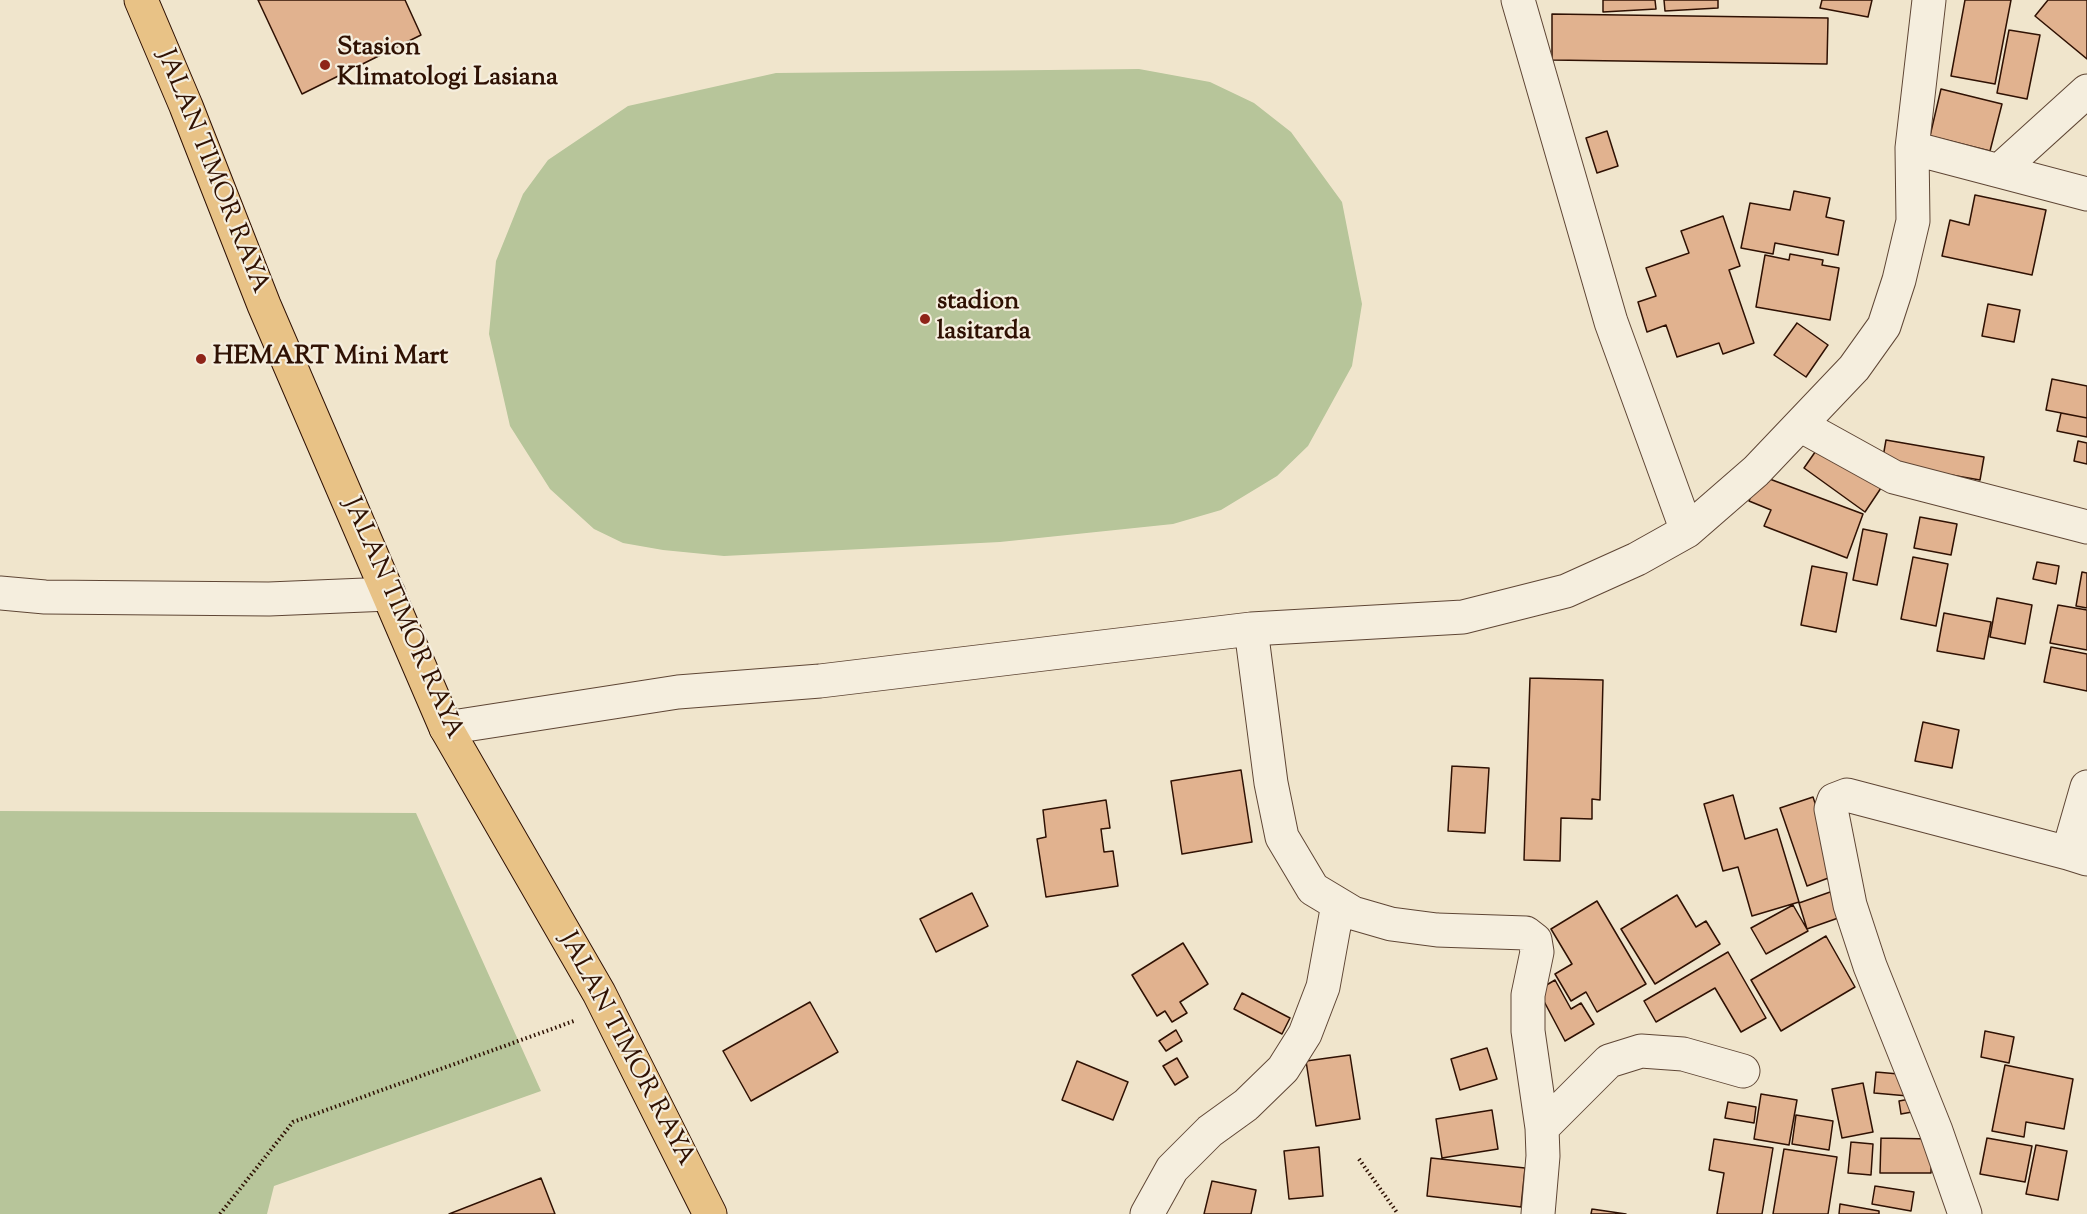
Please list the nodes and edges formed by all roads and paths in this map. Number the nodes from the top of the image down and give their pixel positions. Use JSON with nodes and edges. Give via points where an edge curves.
{"nodes":[{"id":1,"x":141,"y":0,"type":"edge"},
{"id":2,"x":1518,"y":0,"type":"edge"},
{"id":3,"x":1929,"y":0,"type":"edge"},
{"id":4,"x":2087,"y":91,"type":"edge"},
{"id":5,"x":1912,"y":148,"type":"junction"},
{"id":6,"x":2001,"y":169,"type":"junction"},
{"id":7,"x":2087,"y":194,"type":"edge"},
{"id":8,"x":1800,"y":425,"type":"junction"},
{"id":9,"x":2087,"y":527,"type":"edge"},
{"id":10,"x":1687,"y":531,"type":"junction"},
{"id":11,"x":0,"y":593,"type":"edge"},
{"id":12,"x":389,"y":594,"type":"junction"},
{"id":13,"x":1251,"y":629,"type":"junction"},
{"id":14,"x":447,"y":728,"type":"junction"},
{"id":15,"x":2087,"y":787,"type":"edge"},
{"id":16,"x":2078,"y":856,"type":"edge"},
{"id":17,"x":1338,"y":904,"type":"junction"},
{"id":18,"x":606,"y":1009,"type":"junction"},
{"id":19,"x":1743,"y":1071,"type":"dead end"},
{"id":20,"x":1542,"y":1128,"type":"junction"},
{"id":21,"x":1359,"y":1159,"type":"dead end"},
{"id":22,"x":220,"y":1214,"type":"edge"},
{"id":23,"x":710,"y":1214,"type":"edge"},
{"id":24,"x":1147,"y":1214,"type":"edge"},
{"id":25,"x":1398,"y":1214,"type":"edge"},
{"id":26,"x":1538,"y":1214,"type":"edge"},
{"id":27,"x":1965,"y":1214,"type":"edge"}],
"edges":[{"from":1,"to":12,"type":"highway","name":"JALAN TIMOR RAYA","via":[[264,305]]},
{"from":2,"to":10,"type":"street","via":[[1611,322]]},
{"from":3,"to":5,"type":"street"},
{"from":4,"to":6,"type":"street"},
{"from":5,"to":6,"type":"street"},
{"from":5,"to":8,"type":"street","via":[[1913,221],[1884,326],[1854,368]]},
{"from":6,"to":7,"type":"street"},
{"from":8,"to":9,"type":"street","via":[[1894,477]]},
{"from":8,"to":10,"type":"street","via":[[1756,471]]},
{"from":10,"to":13,"type":"street","via":[[1566,591],[1463,617]]},
{"from":11,"to":12,"type":"street","via":[[235,599]]},
{"from":12,"to":14,"type":"highway","name":"JALAN TIMOR RAYA"},
{"from":13,"to":14,"type":"street","via":[[820,681],[678,692]]},
{"from":13,"to":17,"type":"street","via":[[1282,837],[1313,889]]},
{"from":14,"to":18,"type":"highway","name":"JALAN TIMOR RAYA"},
{"from":15,"to":16,"type":"street"},
{"from":16,"to":27,"type":"street","via":[[1856,797],[1839,797],[1831,809],[1850,905],[1870,966]]},
{"from":17,"to":20,"type":"street","via":[[1353,913],[1391,924],[1526,933],[1535,940],[1528,1031]]},
{"from":17,"to":24,"type":"street","via":[[1323,987],[1283,1069],[1172,1169]]},
{"from":18,"to":22,"type":"path","via":[[293,1122]]},
{"from":18,"to":23,"type":"highway","name":"JALAN TIMOR RAYA"},
{"from":19,"to":20,"type":"street","via":[[1683,1054],[1641,1051],[1609,1061]]},
{"from":20,"to":26,"type":"street"},
{"from":21,"to":25,"type":"path"}]}
